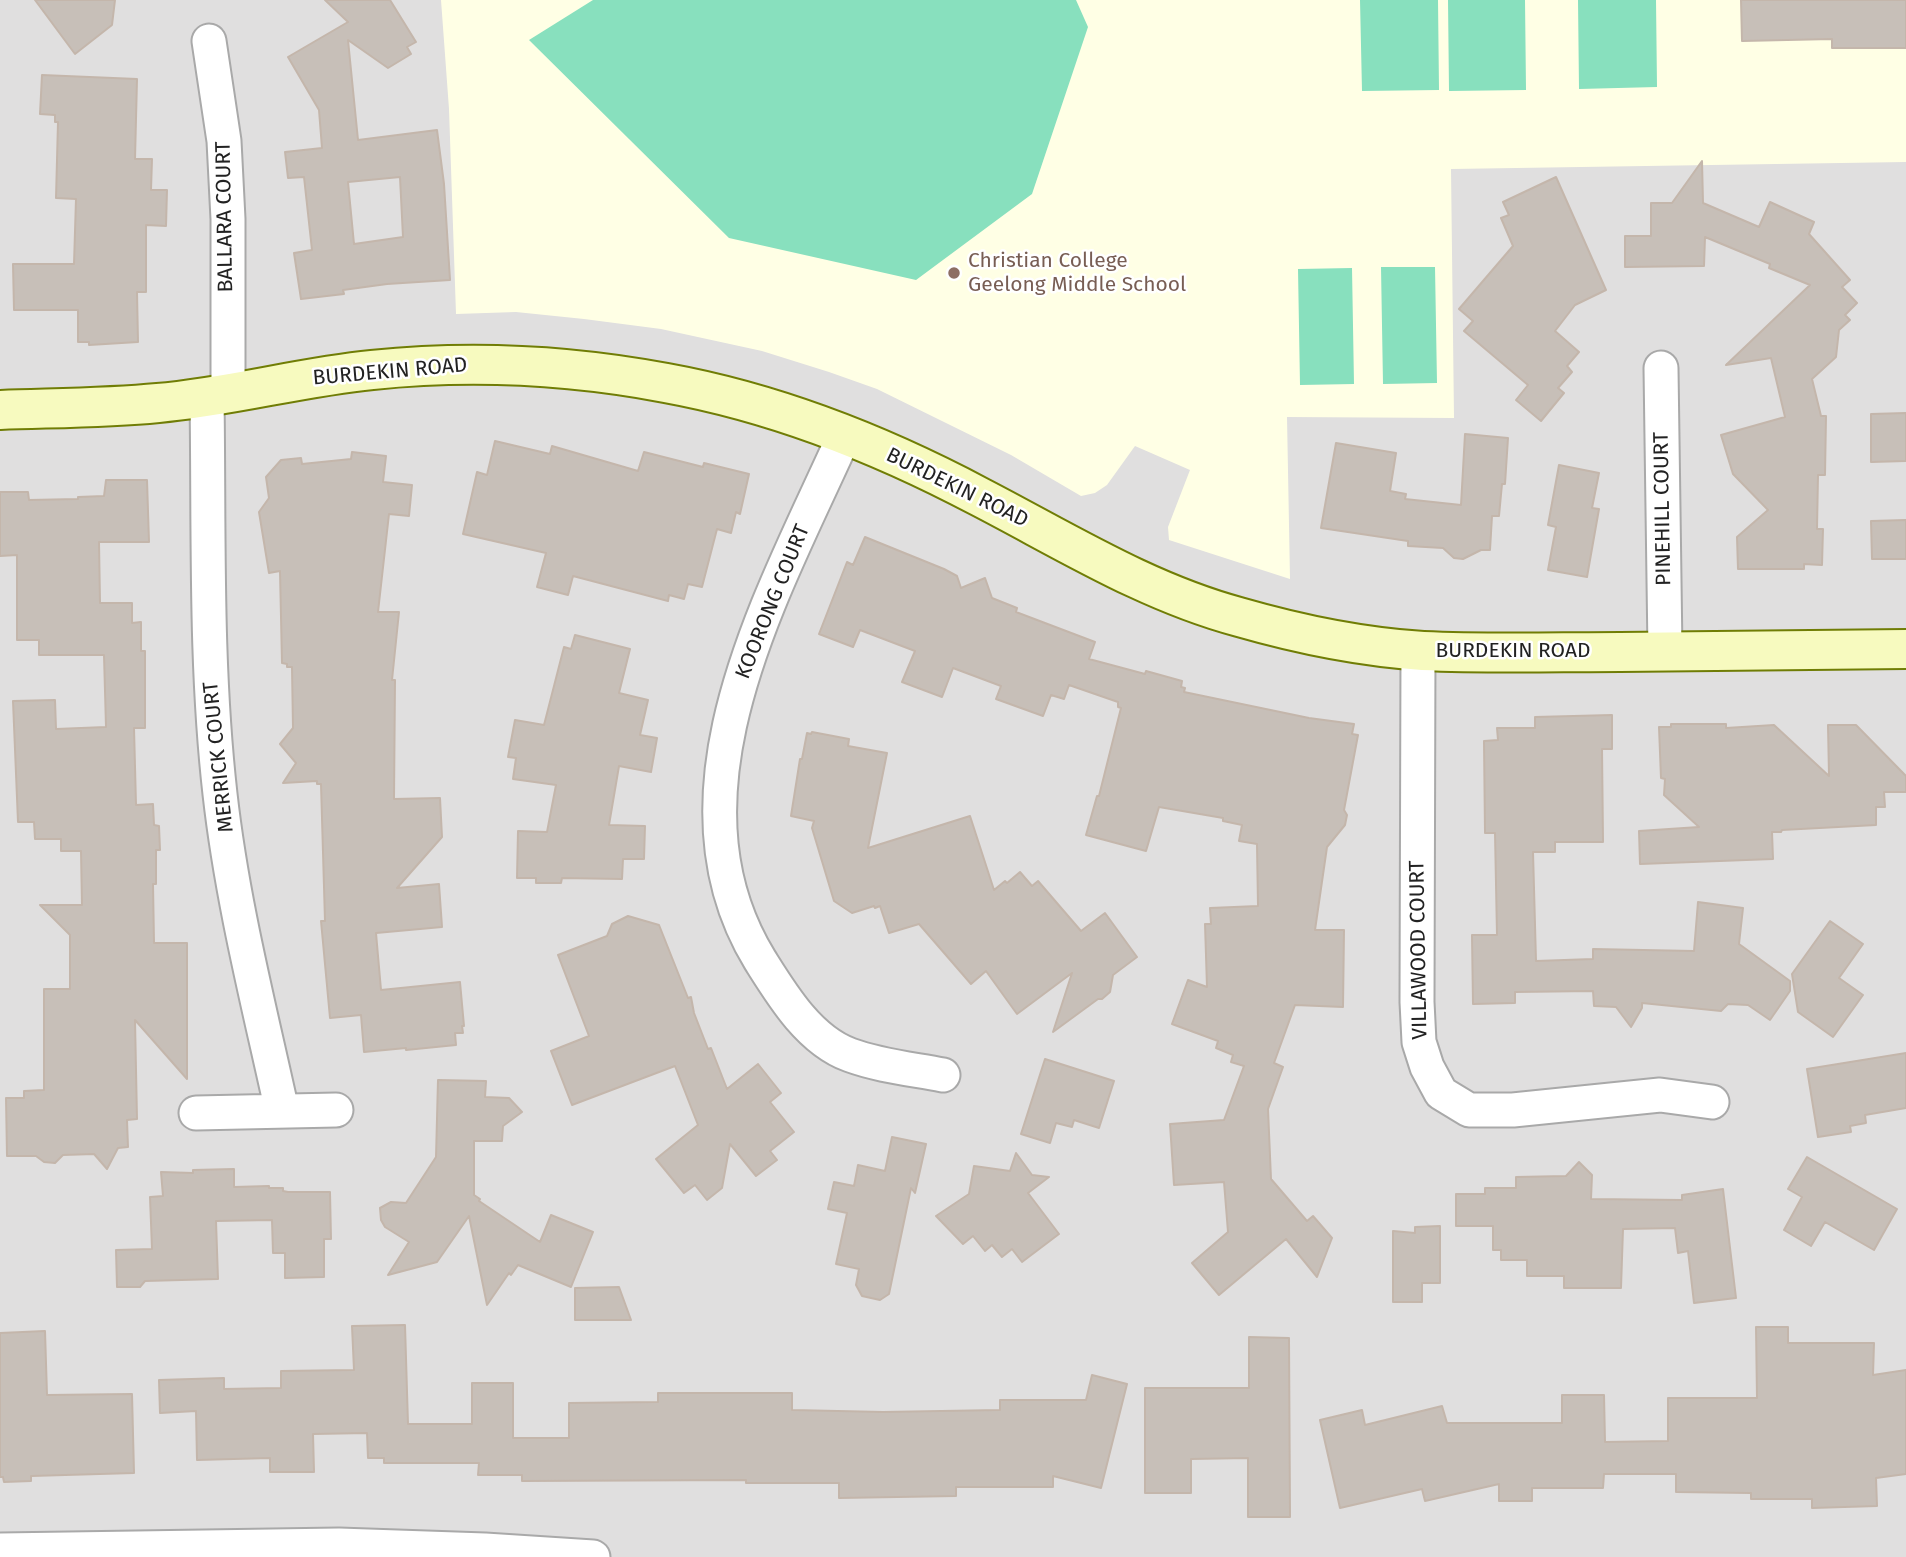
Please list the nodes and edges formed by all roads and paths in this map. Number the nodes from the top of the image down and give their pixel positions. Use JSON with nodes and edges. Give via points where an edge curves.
{"nodes":[{"id":1,"x":209,"y":41,"type":"dead end"},
{"id":2,"x":1661,"y":368,"type":"dead end"},
{"id":3,"x":217,"y":396,"type":"junction"},
{"id":4,"x":0,"y":410,"type":"edge"},
{"id":5,"x":845,"y":433,"type":"junction"},
{"id":6,"x":1906,"y":649,"type":"edge"},
{"id":7,"x":1418,"y":650,"type":"junction"},
{"id":8,"x":1665,"y":651,"type":"junction"},
{"id":9,"x":943,"y":1075,"type":"dead end"},
{"id":10,"x":1712,"y":1102,"type":"dead end"},
{"id":11,"x":336,"y":1110,"type":"dead end"},
{"id":12,"x":282,"y":1111,"type":"junction"},
{"id":13,"x":196,"y":1113,"type":"dead end"},
{"id":14,"x":0,"y":1550,"type":"edge"},
{"id":15,"x":196,"y":1552,"type":"edge"},
{"id":16,"x":593,"y":1557,"type":"edge"}],
"edges":[{"from":1,"to":3,"type":"street","name":"BALLARA COURT","via":[[227,193]]},
{"from":2,"to":8,"type":"street","name":"PINEHILL COURT"},
{"from":3,"to":4,"type":"street","name":"BURDEKIN ROAD","via":[[153,404]]},
{"from":3,"to":5,"type":"street","name":"BURDEKIN ROAD","via":[[374,370],[486,364],[668,383],[738,399]]},
{"from":3,"to":12,"type":"street","name":"MERRICK COURT","via":[[208,610],[211,701],[231,871]]},
{"from":5,"to":7,"type":"street","name":"BURDEKIN ROAD","via":[[975,494],[1153,587],[1236,617],[1328,638]]},
{"from":5,"to":9,"type":"street","name":"KOORONG COURT","via":[[762,617],[743,672],[726,738],[720,788],[725,871],[755,952],[791,1006],[819,1036],[847,1054]]},
{"from":6,"to":8,"type":"street","name":"BURDEKIN ROAD"},
{"from":7,"to":8,"type":"street","name":"BURDEKIN ROAD"},
{"from":7,"to":10,"type":"street","name":"VILLAWOOD COURT","via":[[1419,1042],[1441,1093],[1469,1110],[1660,1095]]},
{"from":11,"to":12,"type":"street"},
{"from":12,"to":13,"type":"street"},
{"from":14,"to":15,"type":"street"},
{"from":15,"to":16,"type":"street","via":[[339,1545]]}]}
